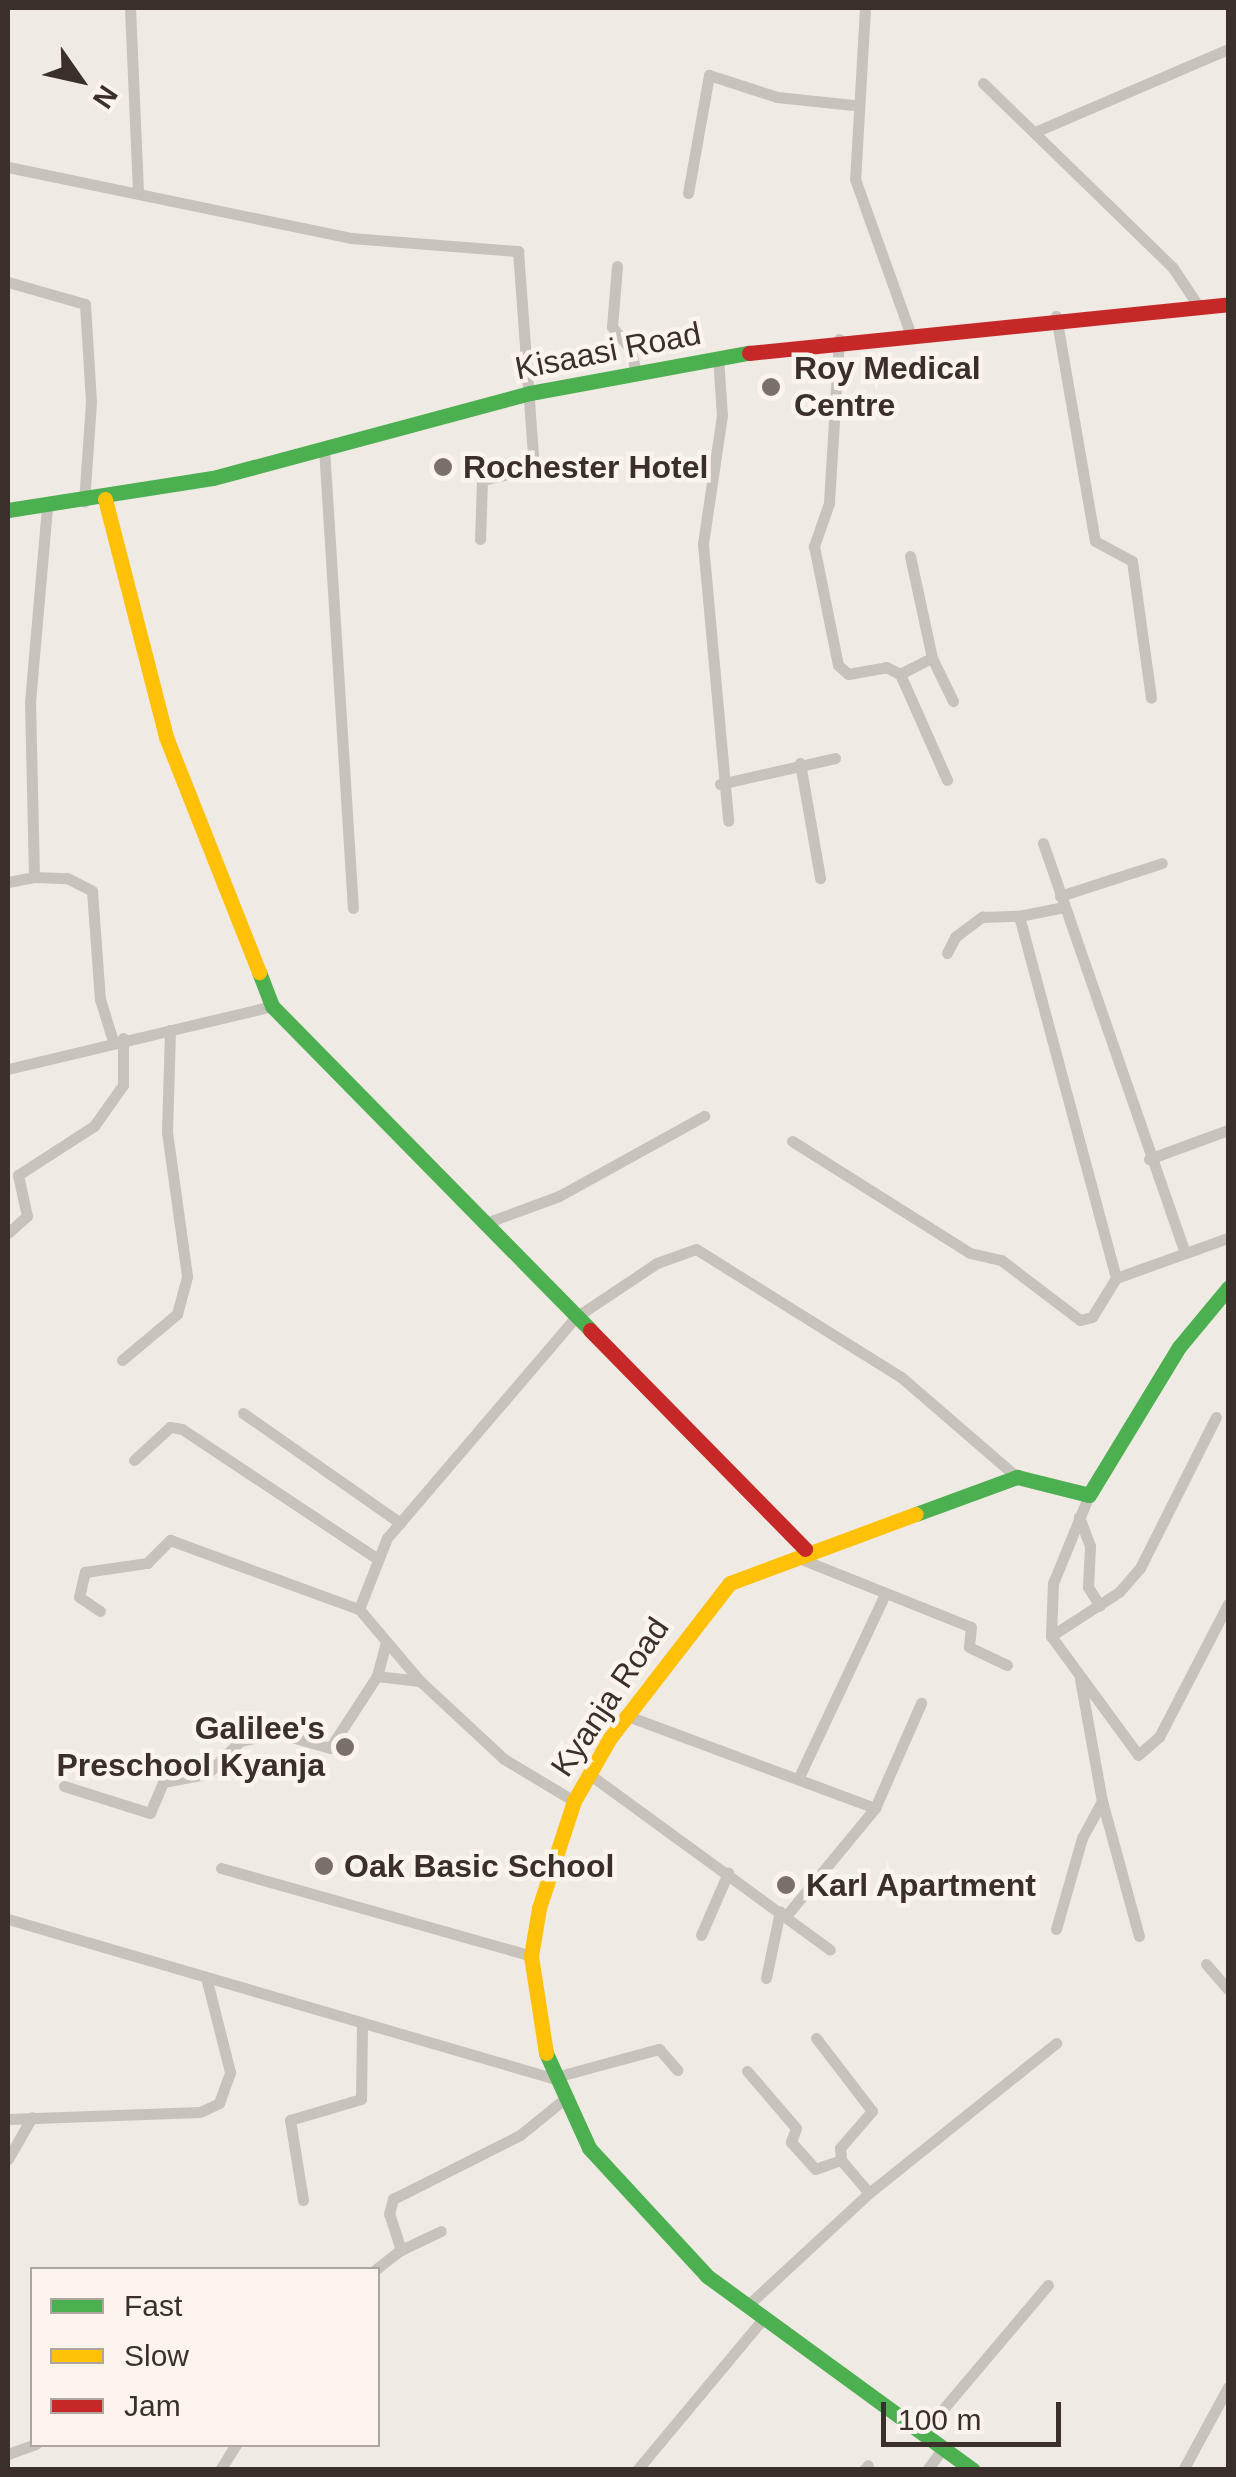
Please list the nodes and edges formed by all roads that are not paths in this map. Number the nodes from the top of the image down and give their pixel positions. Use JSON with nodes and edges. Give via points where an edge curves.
{"nodes":[{"id":1,"x":130,"y":8,"type":"edge"},
{"id":2,"x":865,"y":8,"type":"edge"},
{"id":3,"x":1228,"y":49,"type":"edge"},
{"id":4,"x":983,"y":83,"type":"dead end"},
{"id":5,"x":854,"y":105,"type":"junction"},
{"id":6,"x":1037,"y":131,"type":"junction"},
{"id":7,"x":8,"y":167,"type":"edge"},
{"id":8,"x":138,"y":193,"type":"junction"},
{"id":9,"x":688,"y":193,"type":"dead end"},
{"id":10,"x":617,"y":266,"type":"dead end"},
{"id":11,"x":8,"y":282,"type":"edge"},
{"id":12,"x":1197,"y":304,"type":"junction"},
{"id":13,"x":1228,"y":304,"type":"edge"},
{"id":14,"x":1056,"y":316,"type":"junction"},
{"id":15,"x":910,"y":330,"type":"junction"},
{"id":16,"x":839,"y":338,"type":"junction"},
{"id":17,"x":718,"y":358,"type":"junction"},
{"id":18,"x":636,"y":374,"type":"junction"},
{"id":19,"x":530,"y":393,"type":"junction"},
{"id":20,"x":324,"y":448,"type":"junction"},
{"id":21,"x":105,"y":499,"type":"junction"},
{"id":22,"x":84,"y":502,"type":"junction"},
{"id":23,"x":47,"y":506,"type":"junction"},
{"id":24,"x":8,"y":510,"type":"edge"},
{"id":25,"x":480,"y":539,"type":"dead end"},
{"id":26,"x":910,"y":556,"type":"dead end"},
{"id":27,"x":932,"y":658,"type":"junction"},
{"id":28,"x":900,"y":674,"type":"junction"},
{"id":29,"x":1151,"y":698,"type":"dead end"},
{"id":30,"x":953,"y":701,"type":"dead end"},
{"id":31,"x":835,"y":758,"type":"dead end"},
{"id":32,"x":800,"y":763,"type":"junction"},
{"id":33,"x":947,"y":780,"type":"dead end"},
{"id":34,"x":720,"y":784,"type":"junction"},
{"id":35,"x":728,"y":821,"type":"dead end"},
{"id":36,"x":1043,"y":843,"type":"dead end"},
{"id":37,"x":1162,"y":863,"type":"dead end"},
{"id":38,"x":34,"y":877,"type":"junction"},
{"id":39,"x":820,"y":878,"type":"dead end"},
{"id":40,"x":8,"y":882,"type":"edge"},
{"id":41,"x":1062,"y":902,"type":"junction"},
{"id":42,"x":353,"y":908,"type":"dead end"},
{"id":43,"x":1020,"y":916,"type":"junction"},
{"id":44,"x":947,"y":953,"type":"dead end"},
{"id":45,"x":272,"y":1006,"type":"junction"},
{"id":46,"x":170,"y":1030,"type":"junction"},
{"id":47,"x":118,"y":1040,"type":"junction"},
{"id":48,"x":8,"y":1069,"type":"edge"},
{"id":49,"x":704,"y":1116,"type":"dead end"},
{"id":50,"x":1228,"y":1130,"type":"edge"},
{"id":51,"x":792,"y":1142,"type":"dead end"},
{"id":52,"x":1149,"y":1160,"type":"junction"},
{"id":53,"x":483,"y":1224,"type":"junction"},
{"id":54,"x":8,"y":1232,"type":"edge"},
{"id":55,"x":1228,"y":1238,"type":"edge"},
{"id":56,"x":1184,"y":1250,"type":"junction"},
{"id":57,"x":1116,"y":1278,"type":"junction"},
{"id":58,"x":1228,"y":1288,"type":"edge"},
{"id":59,"x":576,"y":1318,"type":"junction"},
{"id":60,"x":122,"y":1360,"type":"dead end"},
{"id":61,"x":242,"y":1412,"type":"dead end"},
{"id":62,"x":1216,"y":1417,"type":"dead end"},
{"id":63,"x":134,"y":1460,"type":"dead end"},
{"id":64,"x":1017,"y":1477,"type":"junction"},
{"id":65,"x":1089,"y":1495,"type":"junction"},
{"id":66,"x":1078,"y":1516,"type":"junction"},
{"id":67,"x":400,"y":1523,"type":"junction"},
{"id":68,"x":799,"y":1552,"type":"junction"},
{"id":69,"x":376,"y":1558,"type":"junction"},
{"id":70,"x":885,"y":1594,"type":"junction"},
{"id":71,"x":1228,"y":1604,"type":"edge"},
{"id":72,"x":1100,"y":1606,"type":"junction"},
{"id":73,"x":359,"y":1609,"type":"junction"},
{"id":74,"x":100,"y":1611,"type":"dead end"},
{"id":75,"x":1051,"y":1636,"type":"junction"},
{"id":76,"x":386,"y":1642,"type":"junction"},
{"id":77,"x":1007,"y":1665,"type":"dead end"},
{"id":78,"x":377,"y":1676,"type":"junction"},
{"id":79,"x":1080,"y":1679,"type":"junction"},
{"id":80,"x":420,"y":1682,"type":"junction"},
{"id":81,"x":921,"y":1704,"type":"dead end"},
{"id":82,"x":626,"y":1715,"type":"junction"},
{"id":83,"x":589,"y":1774,"type":"junction"},
{"id":84,"x":798,"y":1779,"type":"junction"},
{"id":85,"x":64,"y":1786,"type":"dead end"},
{"id":86,"x":574,"y":1801,"type":"junction"},
{"id":87,"x":1102,"y":1801,"type":"junction"},
{"id":88,"x":875,"y":1808,"type":"junction"},
{"id":89,"x":220,"y":1868,"type":"dead end"},
{"id":90,"x":728,"y":1874,"type":"junction"},
{"id":91,"x":783,"y":1914,"type":"junction"},
{"id":92,"x":8,"y":1919,"type":"edge"},
{"id":93,"x":1056,"y":1929,"type":"dead end"},
{"id":94,"x":701,"y":1935,"type":"dead end"},
{"id":95,"x":1139,"y":1936,"type":"dead end"},
{"id":96,"x":830,"y":1950,"type":"dead end"},
{"id":97,"x":532,"y":1956,"type":"junction"},
{"id":98,"x":1206,"y":1964,"type":"dead end"},
{"id":99,"x":766,"y":1978,"type":"dead end"},
{"id":100,"x":207,"y":1981,"type":"junction"},
{"id":101,"x":1228,"y":1990,"type":"edge"},
{"id":102,"x":362,"y":2023,"type":"junction"},
{"id":103,"x":816,"y":2038,"type":"dead end"},
{"id":104,"x":1056,"y":2043,"type":"dead end"},
{"id":105,"x":678,"y":2070,"type":"dead end"},
{"id":106,"x":747,"y":2071,"type":"dead end"},
{"id":107,"x":552,"y":2078,"type":"junction"},
{"id":108,"x":562,"y":2101,"type":"junction"},
{"id":109,"x":32,"y":2117,"type":"junction"},
{"id":110,"x":8,"y":2118,"type":"edge"},
{"id":111,"x":8,"y":2159,"type":"edge"},
{"id":112,"x":842,"y":2160,"type":"junction"},
{"id":113,"x":870,"y":2194,"type":"junction"},
{"id":114,"x":303,"y":2200,"type":"dead end"},
{"id":115,"x":441,"y":2231,"type":"dead end"},
{"id":116,"x":401,"y":2250,"type":"junction"},
{"id":117,"x":379,"y":2267,"type":"edge"},
{"id":118,"x":1048,"y":2285,"type":"dead end"},
{"id":119,"x":747,"y":2306,"type":"junction"},
{"id":120,"x":763,"y":2319,"type":"junction"},
{"id":121,"x":1228,"y":2386,"type":"edge"},
{"id":122,"x":922,"y":2434,"type":"junction"},
{"id":123,"x":234,"y":2447,"type":"edge"},
{"id":124,"x":943,"y":2448,"type":"junction"},
{"id":125,"x":220,"y":2470,"type":"edge"},
{"id":126,"x":637,"y":2470,"type":"edge"},
{"id":127,"x":928,"y":2470,"type":"edge"},
{"id":128,"x":974,"y":2470,"type":"edge"},
{"id":129,"x":1183,"y":2470,"type":"edge"}],
"edges":[{"from":1,"to":8,"type":"street"},
{"from":2,"to":5,"type":"street"},
{"from":3,"to":6,"type":"street"},
{"from":4,"to":6,"type":"street"},
{"from":5,"to":9,"type":"street","via":[[777,97],[709,75]]},
{"from":5,"to":15,"type":"street","via":[[854,180]]},
{"from":6,"to":12,"type":"street","via":[[1172,268]]},
{"from":7,"to":8,"type":"street"},
{"from":8,"to":19,"type":"street","via":[[351,238],[513,248],[524,260]]},
{"from":10,"to":18,"type":"street","via":[[612,327],[631,350]]},
{"from":11,"to":22,"type":"street","via":[[85,304]]},
{"from":12,"to":13,"type":"street","name":"Kisaasi Road"},
{"from":12,"to":14,"type":"street","name":"Kisaasi Road"},
{"from":14,"to":15,"type":"street","name":"Kisaasi Road"},
{"from":14,"to":29,"type":"street","via":[[1096,541],[1132,561]]},
{"from":15,"to":16,"type":"street","name":"Kisaasi Road"},
{"from":16,"to":17,"type":"street","name":"Kisaasi Road"},
{"from":16,"to":28,"type":"street","via":[[829,503],[814,546],[840,670],[886,667]]},
{"from":17,"to":18,"type":"street","name":"Kisaasi Road"},
{"from":17,"to":34,"type":"street","via":[[722,415],[703,544]]},
{"from":18,"to":19,"type":"street","name":"Kisaasi Road"},
{"from":19,"to":20,"type":"street","name":"Kisaasi Road"},
{"from":19,"to":25,"type":"street","via":[[534,468],[482,480]]},
{"from":20,"to":21,"type":"street","name":"Kisaasi Road"},
{"from":20,"to":42,"type":"street"},
{"from":21,"to":22,"type":"street","name":"Kisaasi Road"},
{"from":21,"to":45,"type":"street","via":[[166,737]]},
{"from":22,"to":23,"type":"street","name":"Kisaasi Road"},
{"from":23,"to":24,"type":"street","name":"Kisaasi Road"},
{"from":23,"to":38,"type":"street","via":[[30,702]]},
{"from":26,"to":27,"type":"street"},
{"from":27,"to":28,"type":"street"},
{"from":27,"to":30,"type":"street"},
{"from":28,"to":33,"type":"street"},
{"from":31,"to":32,"type":"street"},
{"from":32,"to":34,"type":"street"},
{"from":32,"to":39,"type":"street"},
{"from":34,"to":35,"type":"street"},
{"from":36,"to":41,"type":"street"},
{"from":37,"to":41,"type":"street"},
{"from":38,"to":40,"type":"street"},
{"from":38,"to":47,"type":"street","via":[[67,878],[92,891],[100,999]]},
{"from":41,"to":43,"type":"street"},
{"from":41,"to":52,"type":"street"},
{"from":43,"to":44,"type":"street","via":[[982,917]]},
{"from":43,"to":57,"type":"street"},
{"from":45,"to":46,"type":"street"},
{"from":45,"to":53,"type":"street"},
{"from":46,"to":47,"type":"street"},
{"from":46,"to":60,"type":"street","via":[[166,1132],[187,1276],[177,1314]]},
{"from":47,"to":48,"type":"street"},
{"from":47,"to":54,"type":"street","via":[[123,1084],[94,1126],[18,1174],[27,1216]]},
{"from":49,"to":53,"type":"street","via":[[560,1196]]},
{"from":50,"to":52,"type":"street"},
{"from":51,"to":57,"type":"street","via":[[970,1253],[1000,1260],[1074,1318],[1092,1317]]},
{"from":52,"to":56,"type":"street"},
{"from":53,"to":59,"type":"street"},
{"from":55,"to":56,"type":"street"},
{"from":56,"to":57,"type":"street"},
{"from":58,"to":65,"type":"street","via":[[1179,1347]]},
{"from":59,"to":64,"type":"street","via":[[657,1263],[696,1250],[902,1377]]},
{"from":59,"to":67,"type":"street"},
{"from":59,"to":68,"type":"street"},
{"from":61,"to":67,"type":"street"},
{"from":62,"to":72,"type":"street","via":[[1140,1568]]},
{"from":63,"to":69,"type":"street","via":[[170,1427],[182,1429]]},
{"from":64,"to":65,"type":"street"},
{"from":64,"to":68,"type":"street","name":"Kyanja Road"},
{"from":65,"to":66,"type":"street"},
{"from":66,"to":72,"type":"street","via":[[1090,1546],[1088,1586]]},
{"from":66,"to":75,"type":"street","via":[[1053,1583]]},
{"from":67,"to":69,"type":"street"},
{"from":68,"to":70,"type":"street"},
{"from":68,"to":82,"type":"street","name":"Kyanja Road","via":[[745,1573],[716,1596]]},
{"from":69,"to":73,"type":"street"},
{"from":70,"to":77,"type":"street","via":[[971,1627],[969,1647]]},
{"from":70,"to":84,"type":"street"},
{"from":71,"to":79,"type":"street","via":[[1146,1754],[1130,1749]]},
{"from":72,"to":75,"type":"street"},
{"from":73,"to":74,"type":"street","via":[[170,1540],[146,1563],[85,1572],[79,1596]]},
{"from":73,"to":76,"type":"street"},
{"from":75,"to":79,"type":"street"},
{"from":76,"to":78,"type":"street"},
{"from":76,"to":80,"type":"street"},
{"from":78,"to":80,"type":"street"},
{"from":78,"to":85,"type":"street","via":[[330,1748],[277,1733],[240,1741],[208,1774],[164,1782],[150,1812]]},
{"from":79,"to":87,"type":"street"},
{"from":80,"to":86,"type":"street","via":[[523,1774]]},
{"from":81,"to":88,"type":"street"},
{"from":82,"to":83,"type":"street","name":"Kyanja Road"},
{"from":82,"to":84,"type":"street"},
{"from":83,"to":86,"type":"street","name":"Kyanja Road"},
{"from":83,"to":90,"type":"street"},
{"from":84,"to":88,"type":"street"},
{"from":86,"to":97,"type":"street","name":"Kyanja Road","via":[[550,1865]]},
{"from":87,"to":93,"type":"street","via":[[1082,1838]]},
{"from":87,"to":95,"type":"street"},
{"from":88,"to":91,"type":"street"},
{"from":89,"to":97,"type":"street"},
{"from":90,"to":91,"type":"street"},
{"from":90,"to":94,"type":"street"},
{"from":91,"to":96,"type":"street"},
{"from":91,"to":99,"type":"street"},
{"from":92,"to":100,"type":"street"},
{"from":97,"to":107,"type":"street","name":"Kyanja Road"},
{"from":98,"to":101,"type":"street"},
{"from":100,"to":102,"type":"street"},
{"from":100,"to":109,"type":"street","via":[[230,2072],[219,2104],[200,2112]]},
{"from":102,"to":107,"type":"street"},
{"from":102,"to":114,"type":"street","via":[[362,2099],[290,2120]]},
{"from":103,"to":112,"type":"street","via":[[872,2110],[840,2148]]},
{"from":104,"to":113,"type":"street"},
{"from":105,"to":107,"type":"street","via":[[660,2049]]},
{"from":106,"to":112,"type":"street","via":[[796,2128],[791,2142],[815,2169]]},
{"from":107,"to":108,"type":"street","name":"Kyanja Road"},
{"from":108,"to":116,"type":"street","via":[[520,2134],[393,2199],[389,2214]]},
{"from":108,"to":119,"type":"street","name":"Kyanja Road","via":[[589,2148],[657,2229]]},
{"from":109,"to":110,"type":"street"},
{"from":109,"to":111,"type":"street"},
{"from":112,"to":113,"type":"street"},
{"from":113,"to":119,"type":"street"},
{"from":115,"to":116,"type":"street"},
{"from":116,"to":117,"type":"street"},
{"from":118,"to":122,"type":"street"},
{"from":119,"to":120,"type":"street","name":"Kyanja Road"},
{"from":120,"to":122,"type":"street","name":"Kyanja Road"},
{"from":120,"to":126,"type":"street"},
{"from":121,"to":129,"type":"street"},
{"from":122,"to":124,"type":"street","name":"Kyanja Road"},
{"from":123,"to":125,"type":"street"},
{"from":124,"to":127,"type":"street"},
{"from":124,"to":128,"type":"street","name":"Kyanja Road"}]}
